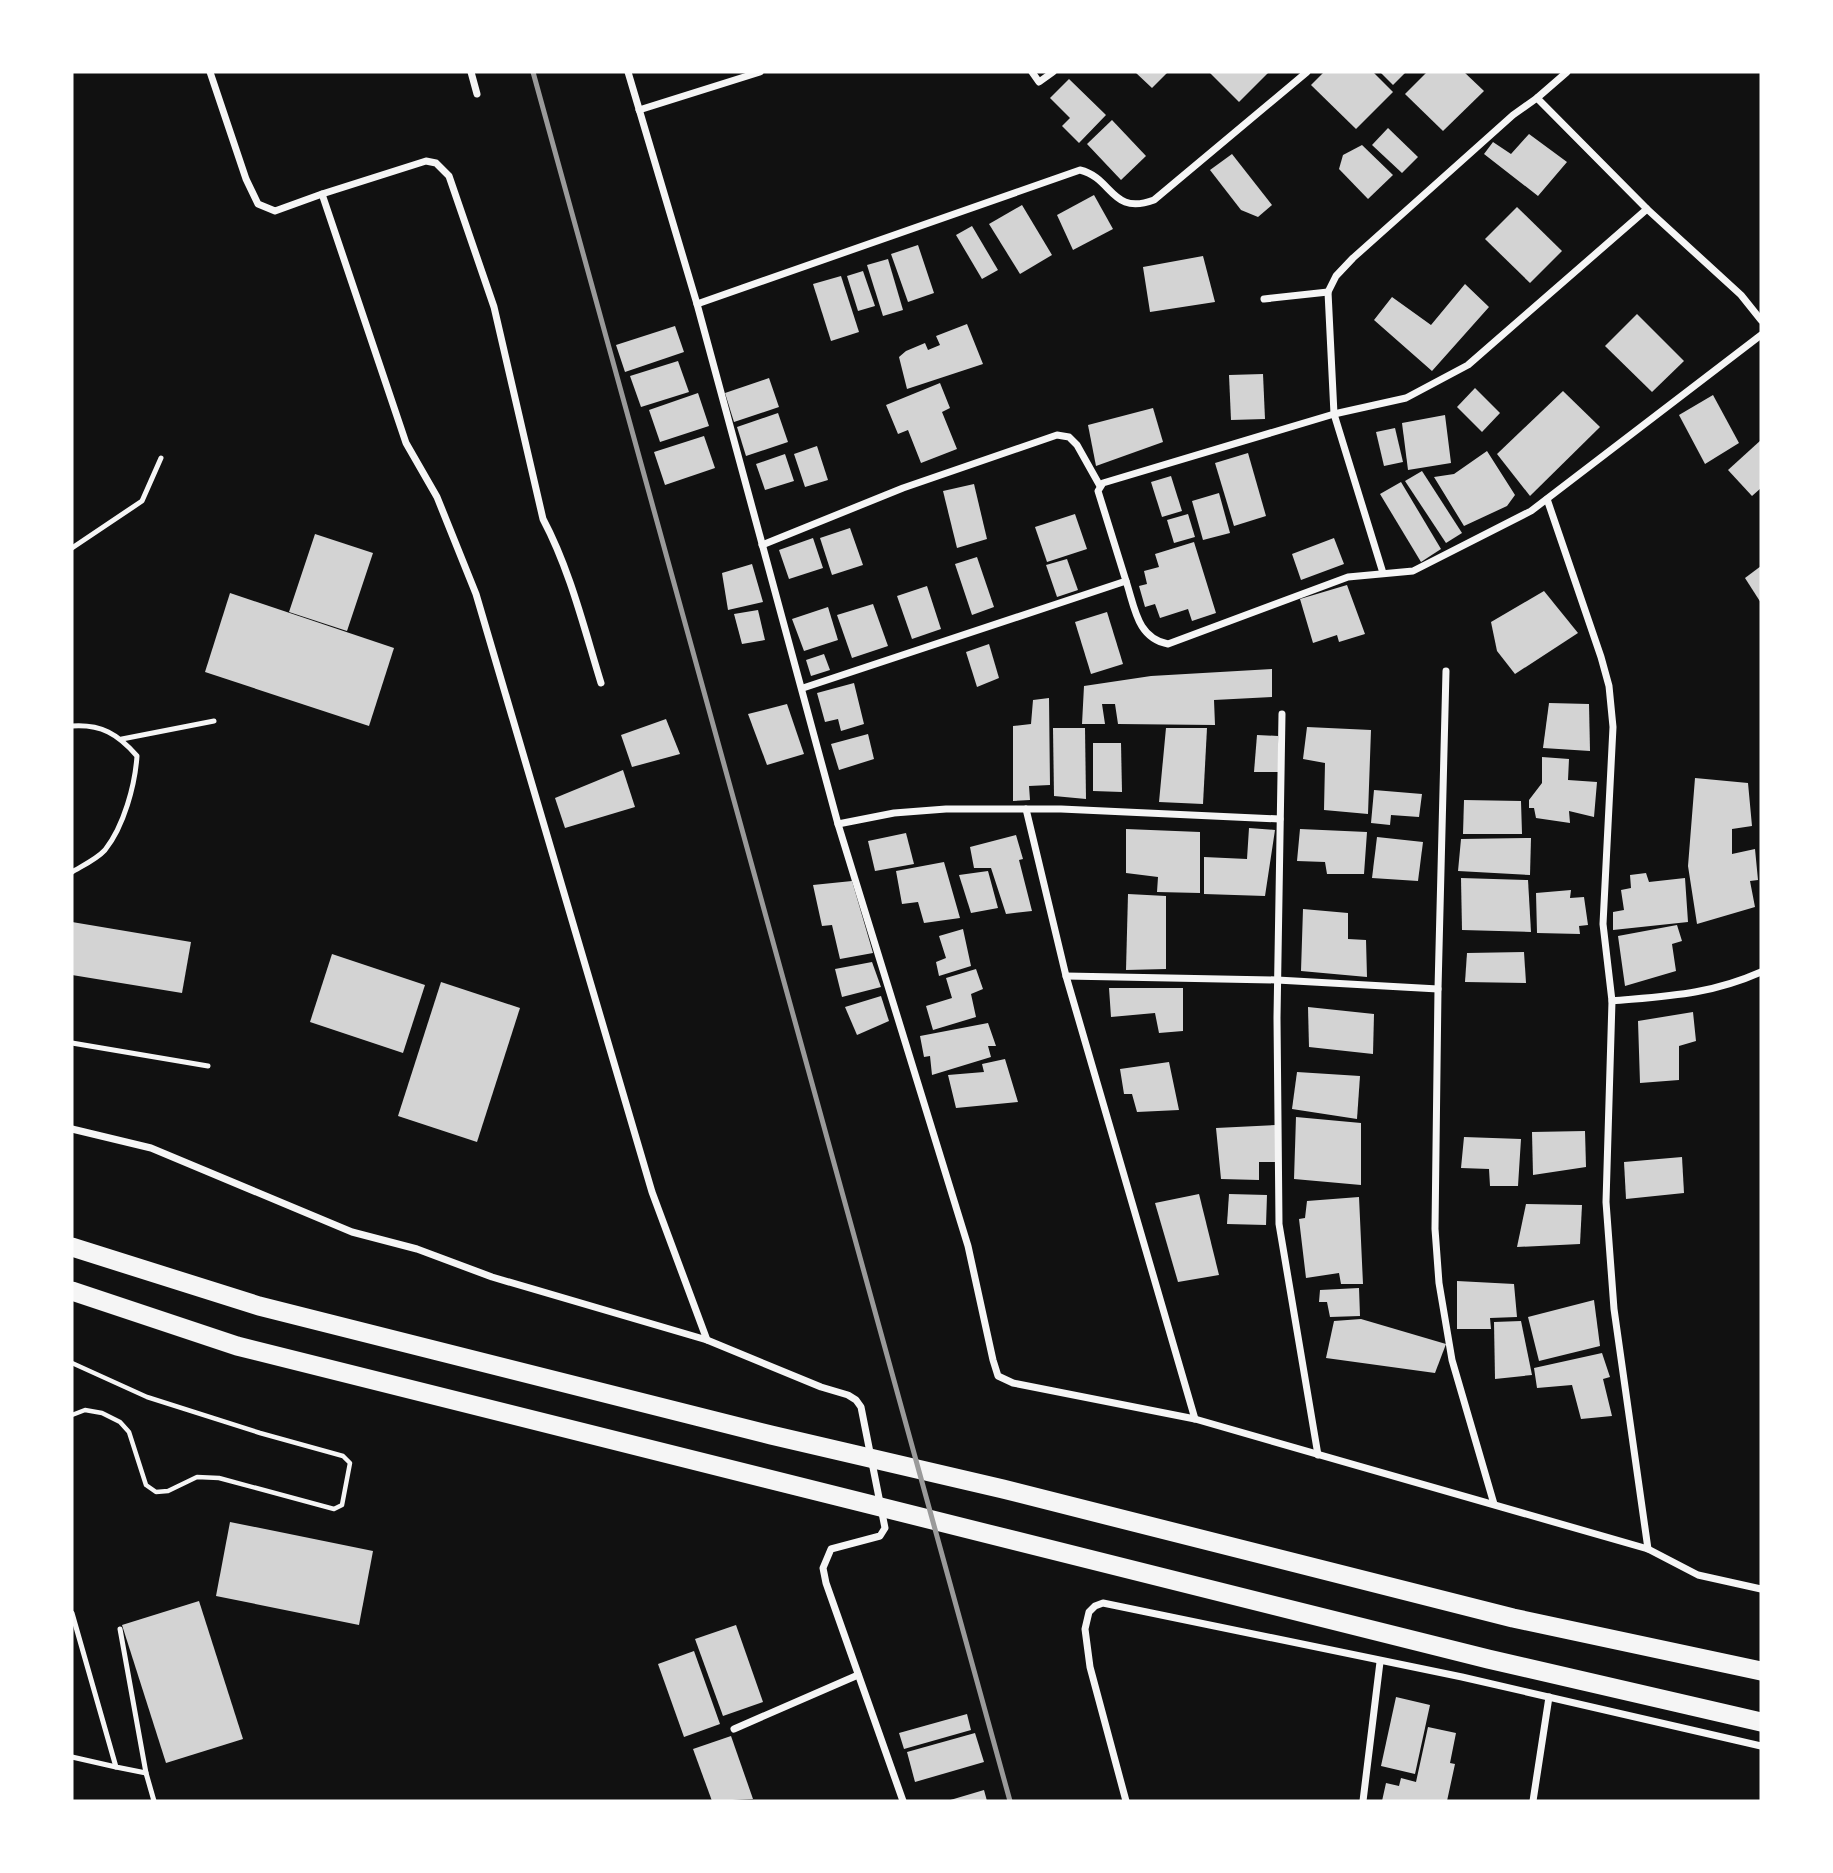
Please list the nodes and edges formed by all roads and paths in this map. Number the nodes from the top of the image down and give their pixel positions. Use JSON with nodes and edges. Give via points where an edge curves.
{"nodes":[{"id":1,"x":210,"y":72,"type":"edge"},
{"id":2,"x":471,"y":72,"type":"edge"},
{"id":3,"x":628,"y":72,"type":"edge"},
{"id":4,"x":760,"y":72,"type":"edge"},
{"id":5,"x":1032,"y":72,"type":"edge"},
{"id":6,"x":1053,"y":72,"type":"edge"},
{"id":7,"x":1307,"y":72,"type":"edge"},
{"id":8,"x":1567,"y":72,"type":"edge"},
{"id":9,"x":477,"y":94,"type":"dead end"},
{"id":10,"x":1536,"y":98,"type":"junction"},
{"id":11,"x":639,"y":110,"type":"junction"},
{"id":12,"x":322,"y":194,"type":"junction"},
{"id":13,"x":1647,"y":209,"type":"junction"},
{"id":14,"x":1328,"y":292,"type":"junction"},
{"id":15,"x":1264,"y":299,"type":"dead end"},
{"id":16,"x":697,"y":304,"type":"junction"},
{"id":17,"x":1761,"y":320,"type":"edge"},
{"id":18,"x":1761,"y":335,"type":"edge"},
{"id":19,"x":1334,"y":414,"type":"junction"},
{"id":20,"x":161,"y":458,"type":"dead end"},
{"id":21,"x":1100,"y":486,"type":"junction"},
{"id":22,"x":1547,"y":499,"type":"junction"},
{"id":23,"x":762,"y":545,"type":"junction"},
{"id":24,"x":72,"y":548,"type":"edge"},
{"id":25,"x":1383,"y":573,"type":"junction"},
{"id":26,"x":1126,"y":581,"type":"junction"},
{"id":27,"x":1446,"y":671,"type":"dead end"},
{"id":28,"x":601,"y":683,"type":"dead end"},
{"id":29,"x":803,"y":688,"type":"junction"},
{"id":30,"x":1282,"y":714,"type":"dead end"},
{"id":31,"x":214,"y":721,"type":"dead end"},
{"id":32,"x":72,"y":726,"type":"edge"},
{"id":33,"x":122,"y":739,"type":"junction"},
{"id":34,"x":1026,"y":809,"type":"junction"},
{"id":35,"x":1280,"y":819,"type":"junction"},
{"id":36,"x":838,"y":824,"type":"junction"},
{"id":37,"x":72,"y":872,"type":"edge"},
{"id":38,"x":1761,"y":972,"type":"edge"},
{"id":39,"x":1066,"y":976,"type":"junction"},
{"id":40,"x":1277,"y":979,"type":"junction"},
{"id":41,"x":1438,"y":989,"type":"junction"},
{"id":42,"x":1612,"y":1001,"type":"junction"},
{"id":43,"x":72,"y":1043,"type":"edge"},
{"id":44,"x":208,"y":1066,"type":"dead end"},
{"id":45,"x":72,"y":1129,"type":"edge"},
{"id":46,"x":72,"y":1247,"type":"edge"},
{"id":47,"x":72,"y":1291,"type":"edge"},
{"id":48,"x":706,"y":1340,"type":"junction"},
{"id":49,"x":72,"y":1363,"type":"edge"},
{"id":50,"x":72,"y":1415,"type":"edge"},
{"id":51,"x":1195,"y":1419,"type":"junction"},
{"id":52,"x":1318,"y":1455,"type":"junction"},
{"id":53,"x":1494,"y":1504,"type":"junction"},
{"id":54,"x":1648,"y":1549,"type":"junction"},
{"id":55,"x":1761,"y":1589,"type":"edge"},
{"id":56,"x":72,"y":1613,"type":"edge"},
{"id":57,"x":120,"y":1629,"type":"dead end"},
{"id":58,"x":1380,"y":1662,"type":"junction"},
{"id":59,"x":1761,"y":1671,"type":"edge"},
{"id":60,"x":858,"y":1675,"type":"junction"},
{"id":61,"x":1549,"y":1698,"type":"junction"},
{"id":62,"x":1761,"y":1722,"type":"edge"},
{"id":63,"x":734,"y":1729,"type":"dead end"},
{"id":64,"x":1761,"y":1746,"type":"edge"},
{"id":65,"x":72,"y":1757,"type":"edge"},
{"id":66,"x":116,"y":1767,"type":"junction"},
{"id":67,"x":146,"y":1773,"type":"junction"},
{"id":68,"x":153,"y":1801,"type":"edge"},
{"id":69,"x":903,"y":1801,"type":"edge"},
{"id":70,"x":1126,"y":1801,"type":"edge"},
{"id":71,"x":1363,"y":1801,"type":"edge"},
{"id":72,"x":1533,"y":1801,"type":"edge"}],
"edges":[{"from":1,"to":12,"type":"street","via":[[258,204],[275,211]]},
{"from":2,"to":9,"type":"street"},
{"from":3,"to":11,"type":"street"},
{"from":4,"to":11,"type":"street"},
{"from":5,"to":6,"type":"street","via":[[1039,82]]},
{"from":7,"to":16,"type":"street","via":[[1154,200],[1139,206],[1124,202],[1080,170]]},
{"from":8,"to":10,"type":"street"},
{"from":10,"to":13,"type":"street"},
{"from":10,"to":14,"type":"street","via":[[1353,258]]},
{"from":11,"to":16,"type":"street"},
{"from":12,"to":28,"type":"street","via":[[426,161],[436,163],[449,176],[494,307],[544,519]]},
{"from":12,"to":48,"type":"street","via":[[406,443],[437,497],[476,594],[652,1192]]},
{"from":13,"to":17,"type":"street","via":[[1741,295]]},
{"from":13,"to":19,"type":"street","via":[[1468,365],[1406,398]]},
{"from":14,"to":15,"type":"street"},
{"from":14,"to":19,"type":"street"},
{"from":16,"to":23,"type":"street"},
{"from":18,"to":22,"type":"street"},
{"from":19,"to":21,"type":"street"},
{"from":19,"to":25,"type":"street"},
{"from":20,"to":24,"type":"lane","via":[[142,501]]},
{"from":21,"to":23,"type":"street","via":[[1077,445],[1069,437],[1057,435],[903,488]]},
{"from":21,"to":26,"type":"street"},
{"from":22,"to":25,"type":"street","via":[[1413,570]]},
{"from":22,"to":42,"type":"street","via":[[1609,686],[1613,727],[1603,923]]},
{"from":23,"to":29,"type":"street"},
{"from":25,"to":26,"type":"street","via":[[1348,577],[1168,644],[1154,641],[1142,628]]},
{"from":26,"to":29,"type":"street"},
{"from":27,"to":41,"type":"street"},
{"from":29,"to":36,"type":"street"},
{"from":30,"to":35,"type":"street"},
{"from":31,"to":33,"type":"lane"},
{"from":32,"to":33,"type":"lane","via":[[92,725]]},
{"from":33,"to":37,"type":"lane","via":[[137,755],[120,823],[104,852]]},
{"from":34,"to":35,"type":"street"},
{"from":34,"to":36,"type":"street","via":[[946,808]]},
{"from":34,"to":39,"type":"street"},
{"from":35,"to":40,"type":"street"},
{"from":36,"to":51,"type":"street","via":[[968,1246],[999,1376],[1013,1383]]},
{"from":38,"to":42,"type":"street","via":[[1699,993]]},
{"from":39,"to":40,"type":"street"},
{"from":39,"to":51,"type":"street"},
{"from":40,"to":41,"type":"street"},
{"from":40,"to":52,"type":"street","via":[[1279,1224]]},
{"from":41,"to":53,"type":"street","via":[[1435,1228],[1439,1283],[1452,1360]]},
{"from":42,"to":54,"type":"street","via":[[1606,1202],[1609,1271]]},
{"from":43,"to":44,"type":"lane"},
{"from":45,"to":48,"type":"street","via":[[151,1148],[352,1232]]},
{"from":46,"to":59,"type":"highway","via":[[259,1306],[771,1435],[1513,1618]]},
{"from":47,"to":62,"type":"highway","via":[[237,1346],[1488,1659]]},
{"from":48,"to":60,"type":"street","via":[[856,1400],[860,1407],[885,1528],[880,1536],[831,1549],[823,1568]]},
{"from":49,"to":50,"type":"path","via":[[147,1397],[343,1455],[350,1463],[342,1505],[334,1509],[219,1478],[197,1477],[156,1492],[141,1476],[129,1432],[120,1422],[85,1410]]},
{"from":51,"to":52,"type":"street"},
{"from":52,"to":53,"type":"street"},
{"from":53,"to":54,"type":"street"},
{"from":54,"to":55,"type":"street","via":[[1699,1575]]},
{"from":56,"to":66,"type":"lane"},
{"from":57,"to":67,"type":"lane"},
{"from":58,"to":61,"type":"street"},
{"from":58,"to":70,"type":"street","via":[[1111,1604],[1095,1606],[1084,1629],[1090,1667]]},
{"from":58,"to":71,"type":"street"},
{"from":60,"to":63,"type":"street"},
{"from":60,"to":69,"type":"street"},
{"from":61,"to":64,"type":"street"},
{"from":61,"to":72,"type":"street"},
{"from":65,"to":66,"type":"lane"},
{"from":66,"to":67,"type":"lane"},
{"from":67,"to":68,"type":"lane"}]}
